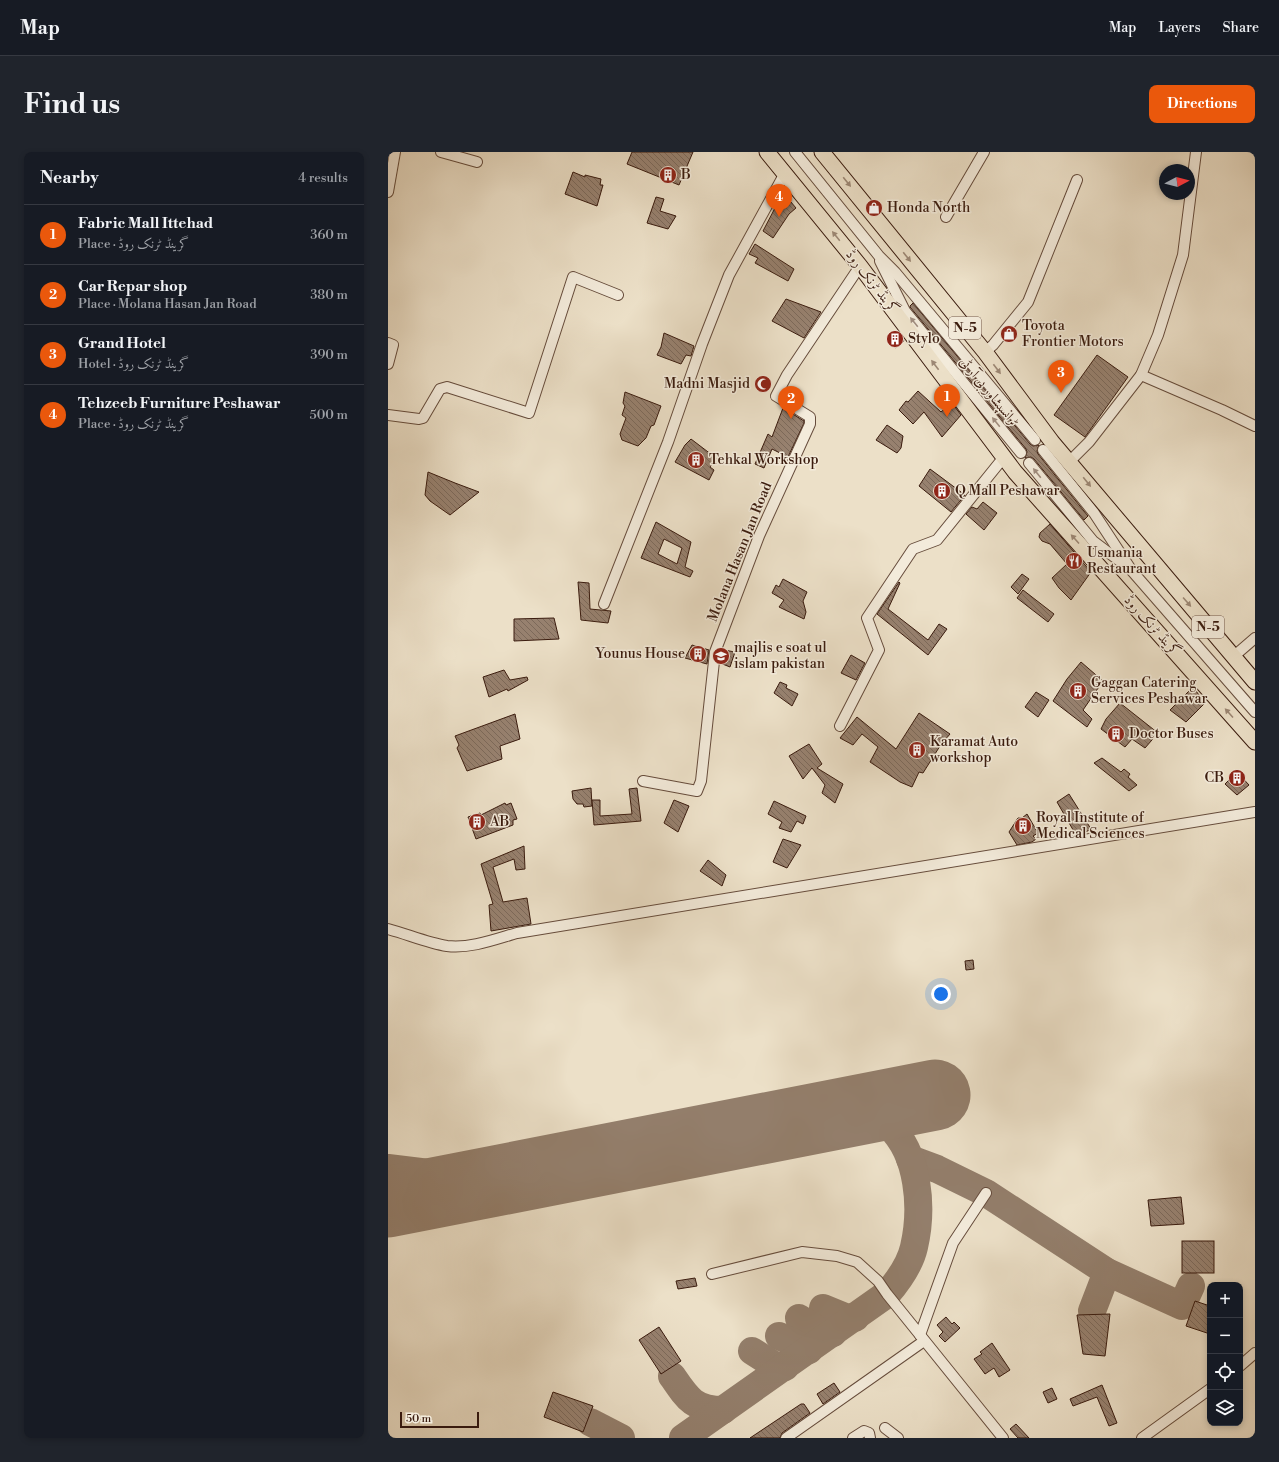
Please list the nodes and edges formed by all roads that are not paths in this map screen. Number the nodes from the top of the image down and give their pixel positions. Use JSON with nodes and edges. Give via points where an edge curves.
{"nodes":[{"id":1,"x":395,"y":152,"type":"edge"},
{"id":2,"x":440,"y":152,"type":"edge"},
{"id":3,"x":767,"y":152,"type":"edge"},
{"id":4,"x":795,"y":152,"type":"edge"},
{"id":5,"x":822,"y":152,"type":"edge"},
{"id":6,"x":984,"y":152,"type":"edge"},
{"id":7,"x":1196,"y":152,"type":"edge"},
{"id":8,"x":477,"y":162,"type":"dead end"},
{"id":9,"x":785,"y":173,"type":"junction"},
{"id":10,"x":1077,"y":180,"type":"dead end"},
{"id":11,"x":388,"y":192,"type":"edge"},
{"id":12,"x":946,"y":217,"type":"dead end"},
{"id":13,"x":872,"y":247,"type":"junction"},
{"id":14,"x":860,"y":266,"type":"junction"},
{"id":15,"x":618,"y":295,"type":"dead end"},
{"id":16,"x":388,"y":343,"type":"edge"},
{"id":17,"x":985,"y":352,"type":"junction"},
{"id":18,"x":388,"y":364,"type":"edge"},
{"id":19,"x":1141,"y":375,"type":"junction"},
{"id":20,"x":388,"y":415,"type":"edge"},
{"id":21,"x":1255,"y":426,"type":"edge"},
{"id":22,"x":1035,"y":440,"type":"dead end"},
{"id":23,"x":1043,"y":450,"type":"dead end"},
{"id":24,"x":1021,"y":453,"type":"dead end"},
{"id":25,"x":1004,"y":457,"type":"junction"},
{"id":26,"x":1070,"y":461,"type":"junction"},
{"id":27,"x":1029,"y":463,"type":"dead end"},
{"id":28,"x":1132,"y":571,"type":"junction"},
{"id":29,"x":604,"y":604,"type":"dead end"},
{"id":30,"x":1255,"y":638,"type":"edge"},
{"id":31,"x":1233,"y":657,"type":"junction"},
{"id":32,"x":1255,"y":682,"type":"edge"},
{"id":33,"x":1255,"y":712,"type":"edge"},
{"id":34,"x":840,"y":726,"type":"dead end"},
{"id":35,"x":1255,"y":742,"type":"edge"},
{"id":36,"x":643,"y":781,"type":"dead end"},
{"id":37,"x":1255,"y":812,"type":"edge"},
{"id":38,"x":388,"y":929,"type":"edge"},
{"id":39,"x":986,"y":1193,"type":"dead end"},
{"id":40,"x":712,"y":1274,"type":"dead end"},
{"id":41,"x":922,"y":1338,"type":"junction"},
{"id":42,"x":1255,"y":1353,"type":"edge"},
{"id":43,"x":1243,"y":1363,"type":"edge"},
{"id":44,"x":1209,"y":1390,"type":"edge"},
{"id":45,"x":885,"y":1428,"type":"dead end"},
{"id":46,"x":786,"y":1438,"type":"edge"},
{"id":47,"x":853,"y":1438,"type":"edge"},
{"id":48,"x":870,"y":1438,"type":"edge"},
{"id":49,"x":898,"y":1438,"type":"edge"},
{"id":50,"x":1003,"y":1438,"type":"edge"},
{"id":51,"x":1142,"y":1438,"type":"edge"}],
"edges":[{"from":1,"to":11,"type":"street"},
{"from":2,"to":8,"type":"street"},
{"from":3,"to":9,"type":"highway","name":"گرینڈ ٹرنک روڈ"},
{"from":4,"to":13,"type":"street","name":"ٹرانسپشاور بی آر ٹی"},
{"from":5,"to":17,"type":"highway","number":"N-5","one_way":true},
{"from":6,"to":12,"type":"street"},
{"from":7,"to":19,"type":"street","via":[[1183,255],[1158,335]]},
{"from":14,"to":9,"type":"highway","name":"گرینڈ ٹرنک روڈ","one_way":true},
{"from":9,"to":29,"type":"street","via":[[730,276]]},
{"from":10,"to":17,"type":"street","via":[[1028,302]]},
{"from":13,"to":22,"type":"street","name":"ٹرانسپشاور بی آر ٹی"},
{"from":24,"to":13,"type":"street","name":"ٹرانسپشاور بی آر ٹی","one_way":true,"via":[[906,311]]},
{"from":25,"to":14,"type":"highway","name":"گرینڈ ٹرنک روڈ","one_way":true},
{"from":14,"to":36,"type":"street","name":"Molana Hasan Jan Road","via":[[787,375],[776,396],[810,418],[810,424],[759,536],[714,652],[702,781],[697,791]]},
{"from":15,"to":20,"type":"street","via":[[573,277],[529,414],[447,387],[440,389],[423,418]]},
{"from":16,"to":18,"type":"street","via":[[393,345]]},
{"from":17,"to":26,"type":"highway","number":"N-5","one_way":true,"via":[[1052,442]]},
{"from":19,"to":21,"type":"street"},
{"from":19,"to":26,"type":"street","via":[[1089,442]]},
{"from":23,"to":28,"type":"street","via":[[1104,526]]},
{"from":25,"to":34,"type":"street","via":[[937,540],[913,550],[867,618],[879,650]]},
{"from":35,"to":25,"type":"highway","name":"گرینڈ ٹرنک روڈ","one_way":true},
{"from":26,"to":31,"type":"highway","number":"N-5","one_way":true},
{"from":28,"to":27,"type":"street","one_way":true,"via":[[1093,541]]},
{"from":28,"to":33,"type":"street"},
{"from":30,"to":31,"type":"street"},
{"from":31,"to":32,"type":"highway","number":"N-5"},
{"from":37,"to":38,"type":"street","via":[[517,933],[482,943],[448,946]]},
{"from":39,"to":41,"type":"street","via":[[953,1243]]},
{"from":40,"to":41,"type":"street","via":[[802,1252],[837,1256],[857,1262],[878,1281]]},
{"from":41,"to":46,"type":"street"},
{"from":41,"to":50,"type":"street"},
{"from":42,"to":43,"type":"street"},
{"from":44,"to":51,"type":"street"},
{"from":45,"to":49,"type":"street"},
{"from":47,"to":48,"type":"street","via":[[864,1430],[869,1433]]}]}
